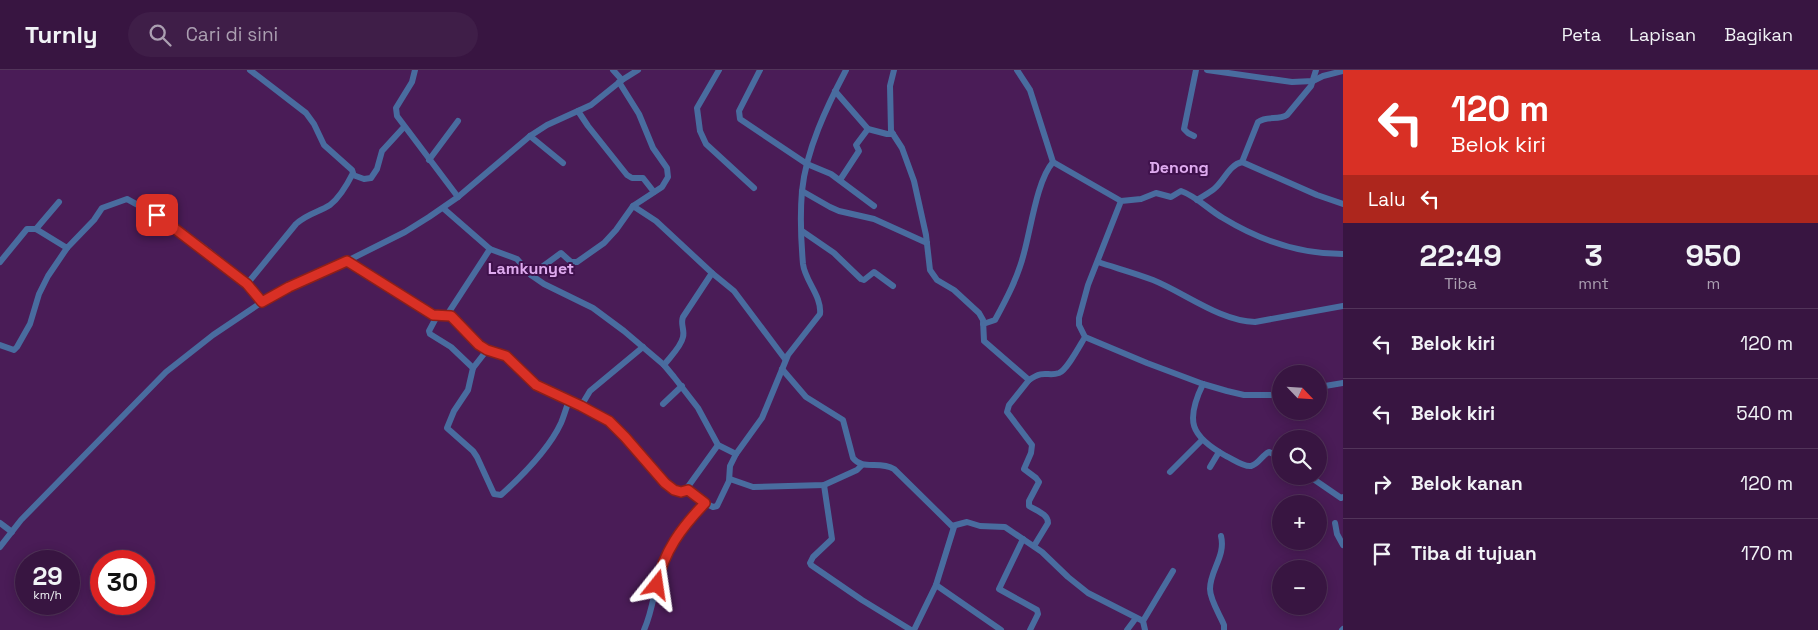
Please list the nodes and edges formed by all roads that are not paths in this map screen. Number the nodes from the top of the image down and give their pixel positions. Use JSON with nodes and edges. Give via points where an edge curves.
{"nodes":[{"id":1,"x":250,"y":70,"type":"edge"},
{"id":2,"x":415,"y":70,"type":"edge"},
{"id":3,"x":613,"y":70,"type":"edge"},
{"id":4,"x":638,"y":70,"type":"edge"},
{"id":5,"x":719,"y":70,"type":"edge"},
{"id":6,"x":760,"y":70,"type":"edge"},
{"id":7,"x":846,"y":70,"type":"edge"},
{"id":8,"x":894,"y":70,"type":"edge"},
{"id":9,"x":1017,"y":70,"type":"edge"},
{"id":10,"x":1196,"y":70,"type":"edge"},
{"id":11,"x":1206,"y":70,"type":"edge"},
{"id":12,"x":1316,"y":70,"type":"edge"},
{"id":13,"x":1254,"y":73,"type":"edge"},
{"id":14,"x":1342,"y":73,"type":"edge"},
{"id":15,"x":620,"y":81,"type":"junction"},
{"id":16,"x":1312,"y":81,"type":"junction"},
{"id":17,"x":835,"y":91,"type":"junction"},
{"id":18,"x":578,"y":111,"type":"junction"},
{"id":19,"x":458,"y":121,"type":"dead end"},
{"id":20,"x":404,"y":127,"type":"junction"},
{"id":21,"x":868,"y":129,"type":"junction"},
{"id":22,"x":893,"y":134,"type":"junction"},
{"id":23,"x":530,"y":136,"type":"junction"},
{"id":24,"x":1194,"y":136,"type":"dead end"},
{"id":25,"x":429,"y":160,"type":"junction"},
{"id":26,"x":1053,"y":162,"type":"junction"},
{"id":27,"x":1242,"y":162,"type":"junction"},
{"id":28,"x":563,"y":163,"type":"dead end"},
{"id":29,"x":807,"y":164,"type":"junction"},
{"id":30,"x":353,"y":175,"type":"junction"},
{"id":31,"x":840,"y":180,"type":"junction"},
{"id":32,"x":754,"y":188,"type":"dead end"},
{"id":33,"x":802,"y":191,"type":"junction"},
{"id":34,"x":654,"y":192,"type":"junction"},
{"id":35,"x":458,"y":197,"type":"junction"},
{"id":36,"x":1197,"y":200,"type":"junction"},
{"id":37,"x":1121,"y":201,"type":"junction"},
{"id":38,"x":59,"y":202,"type":"dead end"},
{"id":39,"x":1343,"y":204,"type":"edge"},
{"id":40,"x":633,"y":206,"type":"junction"},
{"id":41,"x":874,"y":206,"type":"dead end"},
{"id":42,"x":443,"y":208,"type":"junction"},
{"id":43,"x":36,"y":228,"type":"junction"},
{"id":44,"x":802,"y":231,"type":"junction"},
{"id":45,"x":927,"y":243,"type":"junction"},
{"id":46,"x":67,"y":248,"type":"junction"},
{"id":47,"x":490,"y":249,"type":"junction"},
{"id":48,"x":1343,"y":254,"type":"edge"},
{"id":49,"x":347,"y":261,"type":"junction"},
{"id":50,"x":0,"y":262,"type":"edge"},
{"id":51,"x":1098,"y":262,"type":"junction"},
{"id":52,"x":712,"y":273,"type":"junction"},
{"id":53,"x":531,"y":275,"type":"junction"},
{"id":54,"x":247,"y":284,"type":"junction"},
{"id":55,"x":893,"y":286,"type":"dead end"},
{"id":56,"x":262,"y":302,"type":"junction"},
{"id":57,"x":1343,"y":306,"type":"edge"},
{"id":58,"x":447,"y":315,"type":"junction"},
{"id":59,"x":437,"y":316,"type":"junction"},
{"id":60,"x":982,"y":324,"type":"junction"},
{"id":61,"x":1086,"y":338,"type":"junction"},
{"id":62,"x":0,"y":345,"type":"edge"},
{"id":63,"x":642,"y":347,"type":"junction"},
{"id":64,"x":487,"y":350,"type":"junction"},
{"id":65,"x":785,"y":359,"type":"junction"},
{"id":66,"x":664,"y":365,"type":"junction"},
{"id":67,"x":472,"y":368,"type":"junction"},
{"id":68,"x":782,"y":369,"type":"junction"},
{"id":69,"x":1029,"y":380,"type":"junction"},
{"id":70,"x":1343,"y":383,"type":"edge"},
{"id":71,"x":1203,"y":384,"type":"junction"},
{"id":72,"x":682,"y":386,"type":"junction"},
{"id":73,"x":1328,"y":386,"type":"edge"},
{"id":74,"x":1272,"y":395,"type":"edge"},
{"id":75,"x":569,"y":401,"type":"junction"},
{"id":76,"x":663,"y":404,"type":"dead end"},
{"id":77,"x":581,"y":406,"type":"junction"},
{"id":78,"x":1202,"y":440,"type":"junction"},
{"id":79,"x":718,"y":445,"type":"junction"},
{"id":80,"x":1219,"y":452,"type":"junction"},
{"id":81,"x":736,"y":454,"type":"junction"},
{"id":82,"x":1272,"y":454,"type":"edge"},
{"id":83,"x":862,"y":465,"type":"junction"},
{"id":84,"x":1210,"y":467,"type":"dead end"},
{"id":85,"x":1170,"y":472,"type":"dead end"},
{"id":86,"x":730,"y":479,"type":"junction"},
{"id":87,"x":824,"y":485,"type":"junction"},
{"id":88,"x":1322,"y":485,"type":"edge"},
{"id":89,"x":688,"y":490,"type":"junction"},
{"id":90,"x":1343,"y":497,"type":"edge"},
{"id":91,"x":705,"y":503,"type":"junction"},
{"id":92,"x":1335,"y":523,"type":"dead end"},
{"id":93,"x":954,"y":527,"type":"junction"},
{"id":94,"x":5,"y":529,"type":"edge"},
{"id":95,"x":1221,"y":536,"type":"dead end"},
{"id":96,"x":1023,"y":539,"type":"junction"},
{"id":97,"x":1343,"y":545,"type":"edge"},
{"id":98,"x":1034,"y":546,"type":"junction"},
{"id":99,"x":0,"y":547,"type":"edge"},
{"id":100,"x":1172,"y":571,"type":"dead end"},
{"id":101,"x":936,"y":585,"type":"junction"},
{"id":102,"x":1139,"y":620,"type":"junction"},
{"id":103,"x":644,"y":630,"type":"edge"},
{"id":104,"x":912,"y":630,"type":"edge"},
{"id":105,"x":1001,"y":630,"type":"edge"},
{"id":106,"x":1030,"y":630,"type":"edge"},
{"id":107,"x":1126,"y":630,"type":"edge"},
{"id":108,"x":1145,"y":630,"type":"edge"},
{"id":109,"x":1224,"y":630,"type":"edge"}],
"edges":[{"from":1,"to":30,"type":"street","via":[[306,113],[324,145],[352,170]]},
{"from":2,"to":20,"type":"street","via":[[412,82],[396,108]]},
{"from":3,"to":15,"type":"street"},
{"from":4,"to":15,"type":"street"},
{"from":5,"to":32,"type":"street","via":[[696,108],[700,131],[706,144]]},
{"from":6,"to":29,"type":"street","via":[[739,117]]},
{"from":7,"to":17,"type":"street"},
{"from":8,"to":22,"type":"street","via":[[890,105]]},
{"from":9,"to":26,"type":"street","via":[[1030,90]]},
{"from":10,"to":24,"type":"street","via":[[1184,129]]},
{"from":11,"to":13,"type":"street"},
{"from":12,"to":16,"type":"street"},
{"from":13,"to":16,"type":"street","via":[[1287,82]]},
{"from":14,"to":16,"type":"street"},
{"from":15,"to":18,"type":"street","via":[[591,105]]},
{"from":15,"to":34,"type":"street","via":[[669,174],[662,187]]},
{"from":16,"to":27,"type":"street","via":[[1286,117],[1264,118],[1258,122]]},
{"from":17,"to":21,"type":"street"},
{"from":17,"to":29,"type":"street"},
{"from":18,"to":23,"type":"street"},
{"from":18,"to":34,"type":"street","via":[[627,175],[643,178]]},
{"from":19,"to":25,"type":"street"},
{"from":20,"to":25,"type":"street"},
{"from":20,"to":30,"type":"street","via":[[382,151],[371,178]]},
{"from":21,"to":22,"type":"street"},
{"from":21,"to":31,"type":"street","via":[[856,145],[859,152]]},
{"from":22,"to":45,"type":"street","via":[[914,181]]},
{"from":23,"to":28,"type":"street"},
{"from":23,"to":35,"type":"street"},
{"from":25,"to":35,"type":"street"},
{"from":26,"to":37,"type":"street"},
{"from":26,"to":60,"type":"street","via":[[1045,174],[1024,254],[1008,298],[995,320]]},
{"from":27,"to":36,"type":"street","via":[[1233,166],[1213,190]]},
{"from":27,"to":39,"type":"street"},
{"from":29,"to":31,"type":"street"},
{"from":29,"to":33,"type":"street"},
{"from":30,"to":54,"type":"street","via":[[330,205],[306,215],[296,224]]},
{"from":31,"to":41,"type":"street"},
{"from":33,"to":44,"type":"street"},
{"from":33,"to":45,"type":"street","via":[[834,209],[874,219]]},
{"from":34,"to":40,"type":"street"},
{"from":35,"to":42,"type":"street"},
{"from":36,"to":37,"type":"street","via":[[1181,191],[1171,197],[1156,193],[1141,199]]},
{"from":36,"to":48,"type":"street","via":[[1255,236],[1284,246]]},
{"from":37,"to":51,"type":"street"},
{"from":38,"to":43,"type":"street"},
{"from":40,"to":52,"type":"street","via":[[656,221]]},
{"from":40,"to":53,"type":"street","via":[[604,243],[577,262],[571,262],[561,253]]},
{"from":42,"to":47,"type":"street"},
{"from":42,"to":49,"type":"street","via":[[405,232]]},
{"from":43,"to":46,"type":"street"},
{"from":43,"to":50,"type":"street","via":[[27,229]]},
{"from":44,"to":55,"type":"street","via":[[834,253],[861,279],[874,272]]},
{"from":44,"to":65,"type":"street","via":[[804,267],[820,304],[820,314]]},
{"from":45,"to":60,"type":"street","via":[[931,273],[971,305],[982,317]]},
{"from":46,"to":54,"type":"street","via":[[102,208],[127,199],[157,215]]},
{"from":46,"to":62,"type":"street","via":[[48,276],[30,324],[17,347],[10,350]]},
{"from":47,"to":53,"type":"street","via":[[514,257]]},
{"from":47,"to":58,"type":"street"},
{"from":49,"to":56,"type":"street"},
{"from":49,"to":59,"type":"street"},
{"from":51,"to":57,"type":"street","via":[[1153,280],[1243,321],[1255,322]]},
{"from":51,"to":61,"type":"street","via":[[1079,322]]},
{"from":52,"to":65,"type":"street","via":[[741,299]]},
{"from":52,"to":66,"type":"street","via":[[681,319],[682,341]]},
{"from":53,"to":63,"type":"street","via":[[593,308]]},
{"from":54,"to":56,"type":"street"},
{"from":56,"to":94,"type":"street","via":[[166,372]]},
{"from":58,"to":59,"type":"street"},
{"from":58,"to":64,"type":"street"},
{"from":59,"to":67,"type":"street","via":[[430,334]]},
{"from":60,"to":69,"type":"street","via":[[984,341]]},
{"from":61,"to":69,"type":"street","via":[[1063,370],[1042,373]]},
{"from":61,"to":71,"type":"street"},
{"from":63,"to":66,"type":"street"},
{"from":63,"to":77,"type":"street","via":[[590,391]]},
{"from":64,"to":67,"type":"street"},
{"from":64,"to":75,"type":"street","via":[[506,356],[536,385]]},
{"from":65,"to":68,"type":"street"},
{"from":66,"to":72,"type":"street"},
{"from":67,"to":75,"type":"street","via":[[468,390],[447,428],[473,450],[496,496],[514,483],[549,443]]},
{"from":68,"to":81,"type":"street","via":[[762,418]]},
{"from":68,"to":83,"type":"street","via":[[806,397],[843,420],[853,458]]},
{"from":69,"to":98,"type":"street","via":[[1007,412],[1032,445],[1024,468],[1039,482],[1029,506],[1048,519]]},
{"from":70,"to":73,"type":"street"},
{"from":71,"to":74,"type":"street","via":[[1244,395]]},
{"from":71,"to":78,"type":"street","via":[[1192,413]]},
{"from":72,"to":76,"type":"street"},
{"from":72,"to":79,"type":"street"},
{"from":75,"to":77,"type":"street"},
{"from":77,"to":89,"type":"street","via":[[609,421],[665,483],[674,490]]},
{"from":78,"to":80,"type":"street"},
{"from":78,"to":85,"type":"street"},
{"from":79,"to":81,"type":"street"},
{"from":79,"to":89,"type":"street"},
{"from":80,"to":82,"type":"street","via":[[1247,466],[1254,465],[1269,452]]},
{"from":80,"to":84,"type":"street"},
{"from":81,"to":86,"type":"street","via":[[729,469]]},
{"from":83,"to":87,"type":"street"},
{"from":83,"to":93,"type":"street","via":[[881,464],[894,469]]},
{"from":86,"to":87,"type":"street","via":[[753,487]]},
{"from":86,"to":91,"type":"street","via":[[717,506]]},
{"from":87,"to":104,"type":"street","via":[[832,539],[813,557],[811,565]]},
{"from":88,"to":90,"type":"street"},
{"from":89,"to":91,"type":"street"},
{"from":91,"to":103,"type":"street","via":[[678,533],[665,556]]},
{"from":92,"to":97,"type":"street"},
{"from":93,"to":96,"type":"street","via":[[965,522],[1000,526]]},
{"from":93,"to":101,"type":"street"},
{"from":94,"to":99,"type":"street"},
{"from":95,"to":109,"type":"street","via":[[1223,544],[1210,592]]},
{"from":96,"to":98,"type":"street"},
{"from":96,"to":106,"type":"street","via":[[999,589],[1037,610]]},
{"from":98,"to":102,"type":"street","via":[[1088,593]]},
{"from":100,"to":102,"type":"street"},
{"from":101,"to":104,"type":"street"},
{"from":101,"to":105,"type":"street"},
{"from":102,"to":107,"type":"street"},
{"from":102,"to":108,"type":"street"}]}
